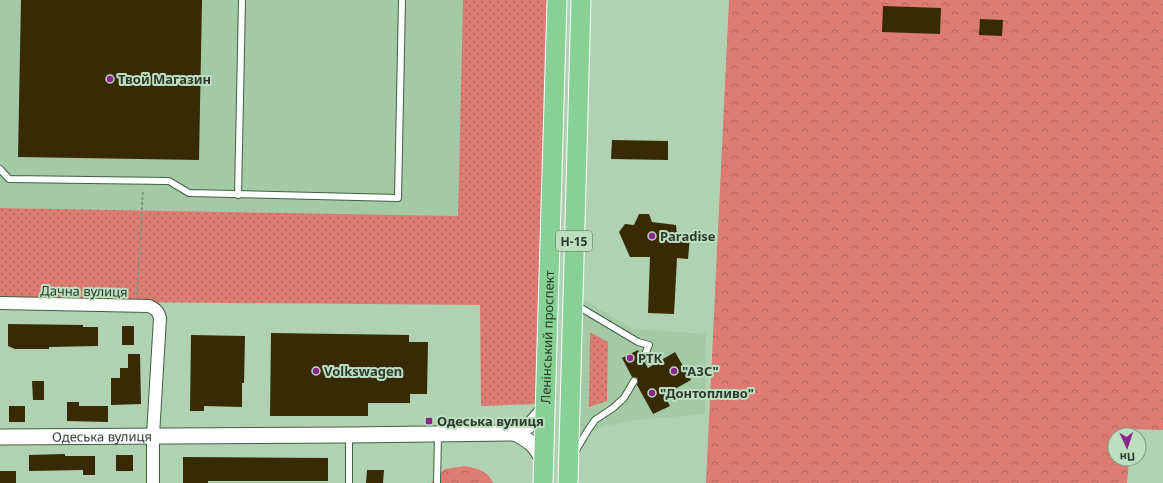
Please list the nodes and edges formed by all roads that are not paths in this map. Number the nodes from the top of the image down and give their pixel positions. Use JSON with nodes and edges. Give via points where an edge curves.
{"nodes":[{"id":1,"x":242,"y":0,"type":"edge"},
{"id":2,"x":402,"y":0,"type":"edge"},
{"id":3,"x":557,"y":0,"type":"edge"},
{"id":4,"x":581,"y":0,"type":"edge"},
{"id":5,"x":0,"y":169,"type":"edge"},
{"id":6,"x":238,"y":195,"type":"junction"},
{"id":7,"x":0,"y":303,"type":"edge"},
{"id":8,"x":573,"y":303,"type":"junction"},
{"id":9,"x":643,"y":359,"type":"dead end"},
{"id":10,"x":634,"y":380,"type":"dead end"},
{"id":11,"x":546,"y":407,"type":"junction"},
{"id":12,"x":515,"y":432,"type":"junction"},
{"id":13,"x":438,"y":433,"type":"junction"},
{"id":14,"x":350,"y":435,"type":"junction"},
{"id":15,"x":153,"y":436,"type":"junction"},
{"id":16,"x":0,"y":437,"type":"edge"},
{"id":17,"x":544,"y":462,"type":"junction"},
{"id":18,"x":568,"y":462,"type":"junction"},
{"id":19,"x":153,"y":483,"type":"edge"},
{"id":20,"x":349,"y":483,"type":"edge"},
{"id":21,"x":437,"y":483,"type":"edge"},
{"id":22,"x":543,"y":483,"type":"edge"},
{"id":23,"x":568,"y":483,"type":"edge"}],
"edges":[{"from":1,"to":6,"type":"lane"},
{"from":2,"to":6,"type":"lane","via":[[398,198]]},
{"from":3,"to":11,"type":"main road","name":"Ленінський проспект","number":"Н-15"},
{"from":4,"to":8,"type":"main road","name":"Ленінський проспект","number":"Н-15"},
{"from":5,"to":6,"type":"lane","via":[[9,178],[169,182],[189,193]]},
{"from":7,"to":15,"type":"street","name":"Дачна вулиця","via":[[154,308],[160,318]]},
{"from":8,"to":9,"type":"lane","via":[[649,346]]},
{"from":8,"to":18,"type":"main road","name":"Ленінський проспект","number":"Н-15"},
{"from":10,"to":18,"type":"lane","via":[[624,398],[595,420]]},
{"from":11,"to":12,"type":"street","name":"Одеська вулиця","via":[[535,422]]},
{"from":11,"to":17,"type":"main road","name":"Ленінський проспект","number":"Н-15"},
{"from":12,"to":13,"type":"street","name":"Одеська вулиця"},
{"from":12,"to":17,"type":"street","via":[[536,448]]},
{"from":13,"to":14,"type":"street","name":"Одеська вулиця"},
{"from":13,"to":21,"type":"lane"},
{"from":14,"to":15,"type":"street","name":"Одеська вулиця"},
{"from":14,"to":20,"type":"lane"},
{"from":15,"to":16,"type":"street","name":"Одеська вулиця"},
{"from":15,"to":19,"type":"street"},
{"from":17,"to":22,"type":"main road","name":"Ленінський проспект","number":"Н-15"},
{"from":18,"to":23,"type":"main road","name":"Ленінський проспект","number":"Н-15"}]}
